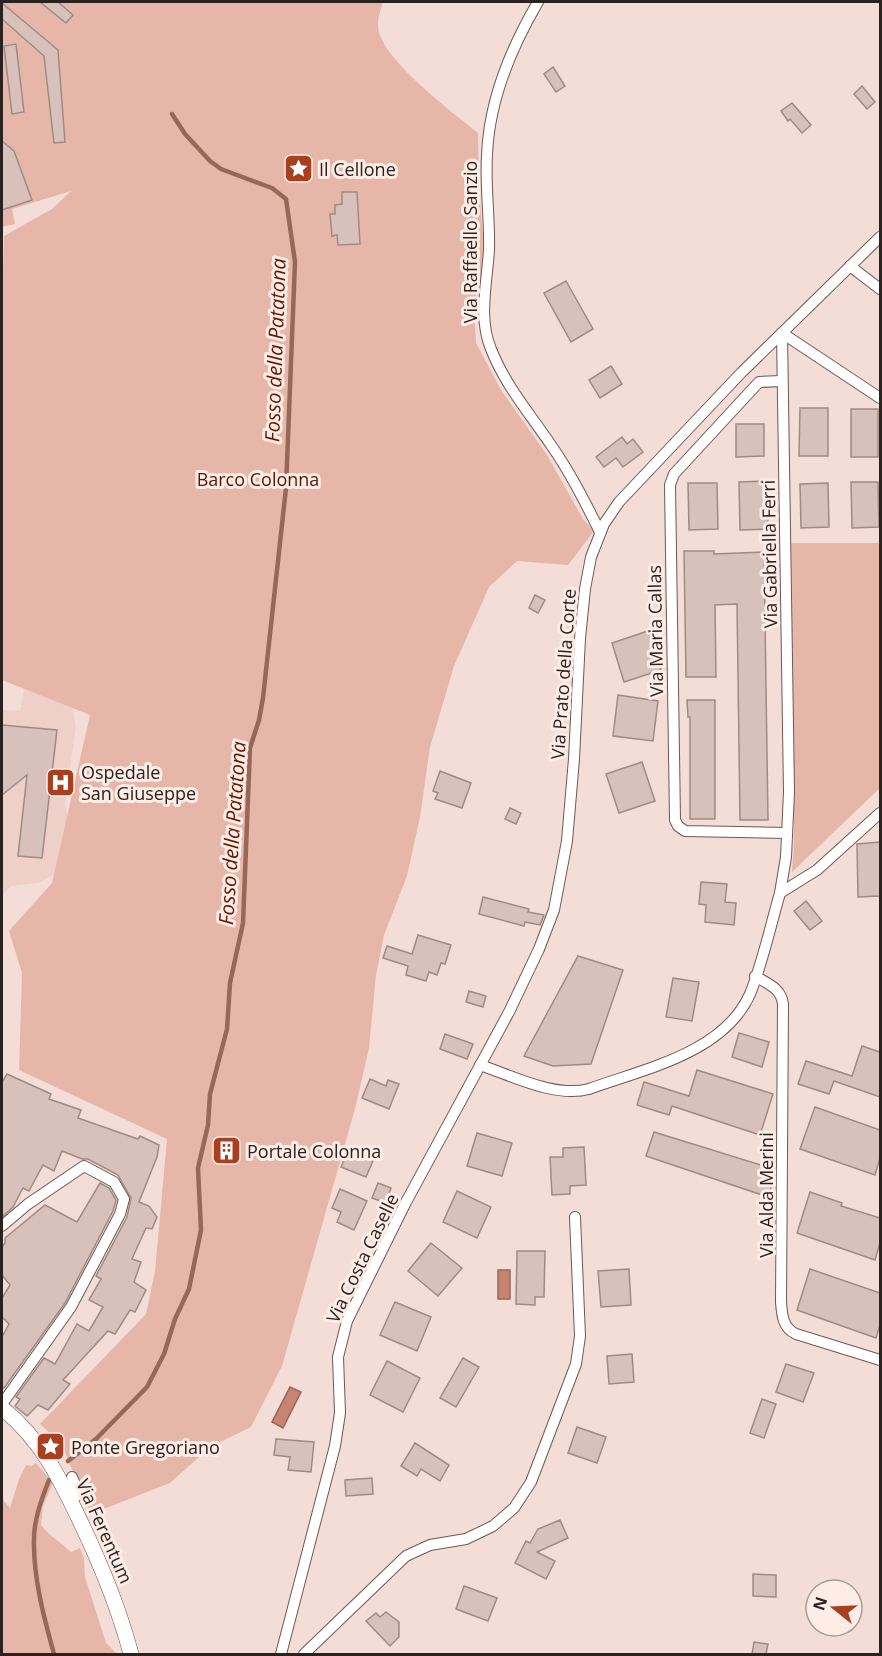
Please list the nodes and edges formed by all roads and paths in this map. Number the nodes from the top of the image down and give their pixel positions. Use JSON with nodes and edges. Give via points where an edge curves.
{"nodes":[{"id":1,"x":537,"y":2,"type":"edge"},
{"id":2,"x":880,"y":237,"type":"edge"},
{"id":3,"x":850,"y":266,"type":"junction"},
{"id":4,"x":880,"y":289,"type":"edge"},
{"id":5,"x":782,"y":333,"type":"junction"},
{"id":6,"x":782,"y":381,"type":"junction"},
{"id":7,"x":880,"y":398,"type":"edge"},
{"id":8,"x":600,"y":532,"type":"junction"},
{"id":9,"x":880,"y":813,"type":"edge"},
{"id":10,"x":787,"y":833,"type":"junction"},
{"id":11,"x":780,"y":893,"type":"junction"},
{"id":12,"x":755,"y":976,"type":"junction"},
{"id":13,"x":480,"y":1065,"type":"junction"},
{"id":14,"x":575,"y":1217,"type":"dead end"},
{"id":15,"x":2,"y":1226,"type":"edge"},
{"id":16,"x":880,"y":1360,"type":"edge"},
{"id":17,"x":2,"y":1406,"type":"edge"},
{"id":18,"x":72,"y":1478,"type":"dead end"},
{"id":19,"x":71,"y":1501,"type":"junction"},
{"id":20,"x":131,"y":1654,"type":"edge"},
{"id":21,"x":281,"y":1654,"type":"edge"},
{"id":22,"x":304,"y":1654,"type":"edge"}],
"edges":[{"from":1,"to":8,"type":"street","name":"Via Raffaello Sanzio","via":[[508,63],[489,132],[485,322],[498,365],[558,455]]},
{"from":2,"to":3,"type":"street","name":"Via Prato della Corte"},
{"from":3,"to":4,"type":"street"},
{"from":3,"to":5,"type":"street","name":"Via Prato della Corte"},
{"from":5,"to":6,"type":"street","name":"Via Gabriella Ferri"},
{"from":5,"to":7,"type":"street"},
{"from":5,"to":8,"type":"street","name":"Via Prato della Corte","via":[[619,502]]},
{"from":6,"to":10,"type":"street","name":"Via Gabriella Ferri"},
{"from":6,"to":10,"type":"street","name":"Via Maria Callas","via":[[759,382],[674,474],[670,485],[670,520],[675,820],[685,831]]},
{"from":8,"to":13,"type":"street","name":"Via Prato della Corte","via":[[583,601],[574,759],[558,893],[535,958]]},
{"from":9,"to":11,"type":"street","via":[[817,870]]},
{"from":10,"to":11,"type":"street","name":"Via Gabriella Ferri"},
{"from":11,"to":12,"type":"street"},
{"from":12,"to":13,"type":"street","via":[[740,1011],[717,1035],[684,1054],[589,1089],[555,1090]]},
{"from":12,"to":16,"type":"street","name":"Via Alda Merini","via":[[777,989],[783,1004],[784,1321],[796,1334]]},
{"from":13,"to":21,"type":"street","name":"Via Costa Caselle","via":[[347,1321],[338,1357],[340,1413],[335,1446]]},
{"from":14,"to":22,"type":"street","via":[[580,1336],[576,1364],[531,1482],[514,1508],[493,1526],[466,1539],[430,1545],[406,1556]]},
{"from":15,"to":17,"type":"street","via":[[84,1166],[114,1182],[124,1199],[120,1214],[71,1307]]},
{"from":17,"to":19,"type":"main road","name":"Via Ferentum","via":[[45,1453]]},
{"from":18,"to":19,"type":"street","via":[[78,1492]]},
{"from":19,"to":20,"type":"main road","name":"Via Ferentum","via":[[108,1584]]}]}
